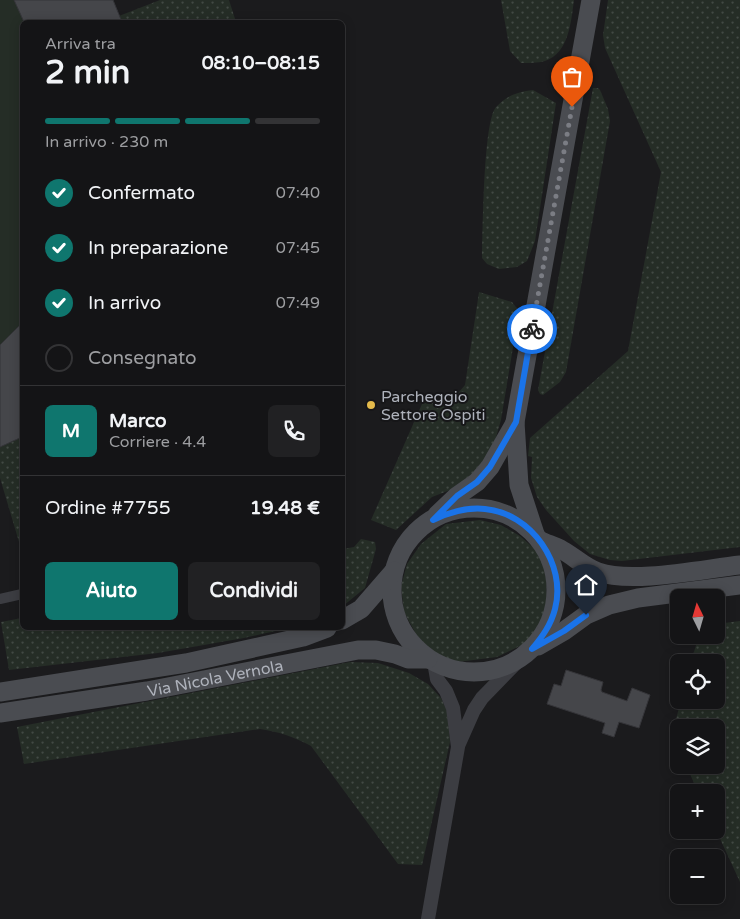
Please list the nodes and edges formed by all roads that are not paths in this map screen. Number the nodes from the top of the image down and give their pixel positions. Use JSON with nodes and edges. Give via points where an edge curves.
{"nodes":[{"id":1,"x":591,"y":0,"type":"edge"},
{"id":2,"x":516,"y":422,"type":"junction"},
{"id":3,"x":433,"y":520,"type":"junction"},
{"id":4,"x":538,"y":538,"type":"junction"},
{"id":5,"x":740,"y":565,"type":"edge"},
{"id":6,"x":394,"y":571,"type":"junction"},
{"id":7,"x":740,"y":586,"type":"edge"},
{"id":8,"x":20,"y":594,"type":"edge"},
{"id":9,"x":0,"y":599,"type":"edge"},
{"id":10,"x":345,"y":618,"type":"edge"},
{"id":11,"x":322,"y":630,"type":"edge"},
{"id":12,"x":526,"y":654,"type":"junction"},
{"id":13,"x":431,"y":660,"type":"junction"},
{"id":14,"x":0,"y":692,"type":"edge"},
{"id":15,"x":0,"y":713,"type":"edge"},
{"id":16,"x":458,"y":747,"type":"junction"},
{"id":17,"x":428,"y":919,"type":"edge"}],
"edges":[{"from":1,"to":2,"type":"main road"},
{"from":2,"to":3,"type":"main road","via":[[490,467]]},
{"from":2,"to":4,"type":"main road","via":[[519,486]]},
{"from":3,"to":4,"type":"main road","via":[[468,508],[486,509],[520,522]]},
{"from":3,"to":6,"type":"main road","via":[[405,547]]},
{"from":4,"to":5,"type":"main road","via":[[582,565],[626,576]]},
{"from":4,"to":12,"type":"main road","via":[[552,562],[557,585],[556,600],[547,630]]},
{"from":6,"to":10,"type":"main road","via":[[361,608]]},
{"from":6,"to":13,"type":"main road","via":[[394,611],[413,646]]},
{"from":7,"to":12,"type":"main road","via":[[609,605],[586,615]]},
{"from":8,"to":9,"type":"street"},
{"from":11,"to":14,"type":"main road","name":"Via Nicola Vernola","via":[[186,663]]},
{"from":12,"to":13,"type":"main road","via":[[499,669],[477,673],[455,670]]},
{"from":12,"to":16,"type":"street","via":[[482,698]]},
{"from":13,"to":15,"type":"main road","name":"Via Nicola Vernola","via":[[408,660],[376,650],[358,650],[147,691]]},
{"from":13,"to":16,"type":"street","via":[[453,708]]},
{"from":16,"to":17,"type":"street"}]}
